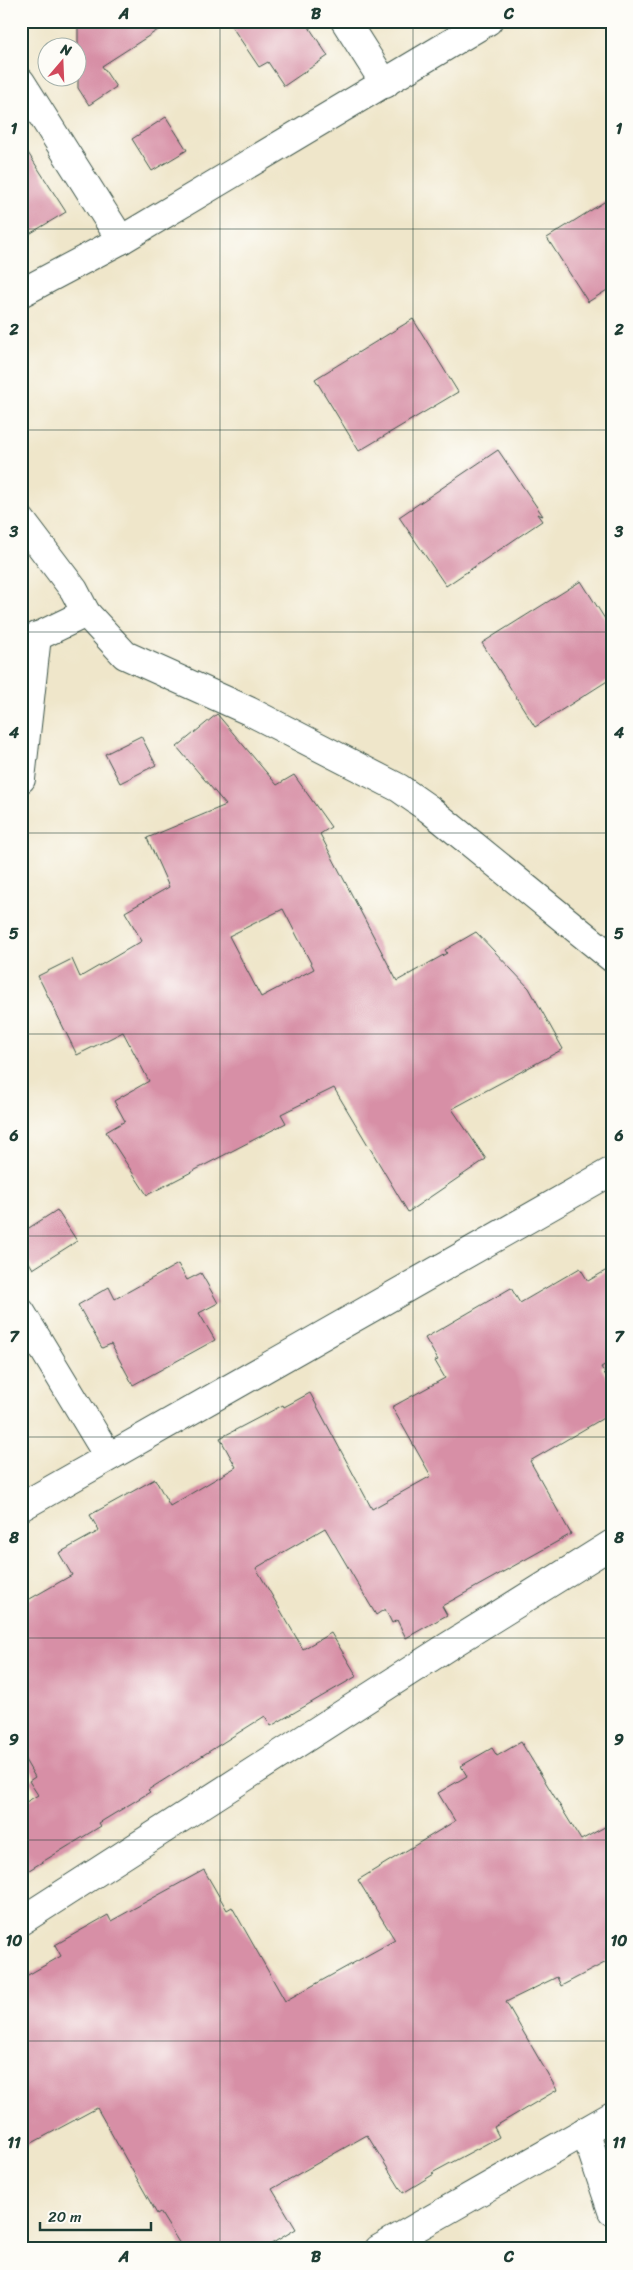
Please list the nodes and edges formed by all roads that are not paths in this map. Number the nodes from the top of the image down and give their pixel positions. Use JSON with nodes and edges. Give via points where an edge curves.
{"nodes":[{"id":1,"x":346,"y":21,"type":"edge"},
{"id":2,"x":488,"y":21,"type":"edge"},
{"id":3,"x":21,"y":82,"type":"edge"},
{"id":4,"x":385,"y":84,"type":"junction"},
{"id":5,"x":121,"y":240,"type":"junction"},
{"id":6,"x":21,"y":293,"type":"edge"},
{"id":7,"x":21,"y":520,"type":"edge"},
{"id":8,"x":86,"y":613,"type":"junction"},
{"id":9,"x":29,"y":640,"type":"edge"},
{"id":10,"x":21,"y":779,"type":"edge"},
{"id":11,"x":612,"y":958,"type":"edge"},
{"id":12,"x":612,"y":1171,"type":"edge"},
{"id":13,"x":21,"y":1312,"type":"edge"},
{"id":14,"x":108,"y":1456,"type":"junction"},
{"id":15,"x":21,"y":1507,"type":"edge"},
{"id":16,"x":612,"y":1544,"type":"edge"},
{"id":17,"x":21,"y":1921,"type":"edge"},
{"id":18,"x":612,"y":2116,"type":"edge"},
{"id":19,"x":585,"y":2131,"type":"junction"},
{"id":20,"x":612,"y":2211,"type":"edge"},
{"id":21,"x":379,"y":2249,"type":"edge"}],
"edges":[{"from":1,"to":4,"type":"street"},
{"from":2,"to":4,"type":"street"},
{"from":3,"to":5,"type":"street"},
{"from":4,"to":5,"type":"street"},
{"from":5,"to":6,"type":"street"},
{"from":7,"to":8,"type":"street","via":[[74,590]]},
{"from":8,"to":9,"type":"street"},
{"from":8,"to":11,"type":"street","via":[[125,655],[249,711],[399,788]]},
{"from":9,"to":10,"type":"street"},
{"from":12,"to":14,"type":"street"},
{"from":13,"to":14,"type":"street"},
{"from":14,"to":15,"type":"street"},
{"from":16,"to":17,"type":"street"},
{"from":18,"to":19,"type":"street"},
{"from":19,"to":20,"type":"street"},
{"from":19,"to":21,"type":"street"}]}
